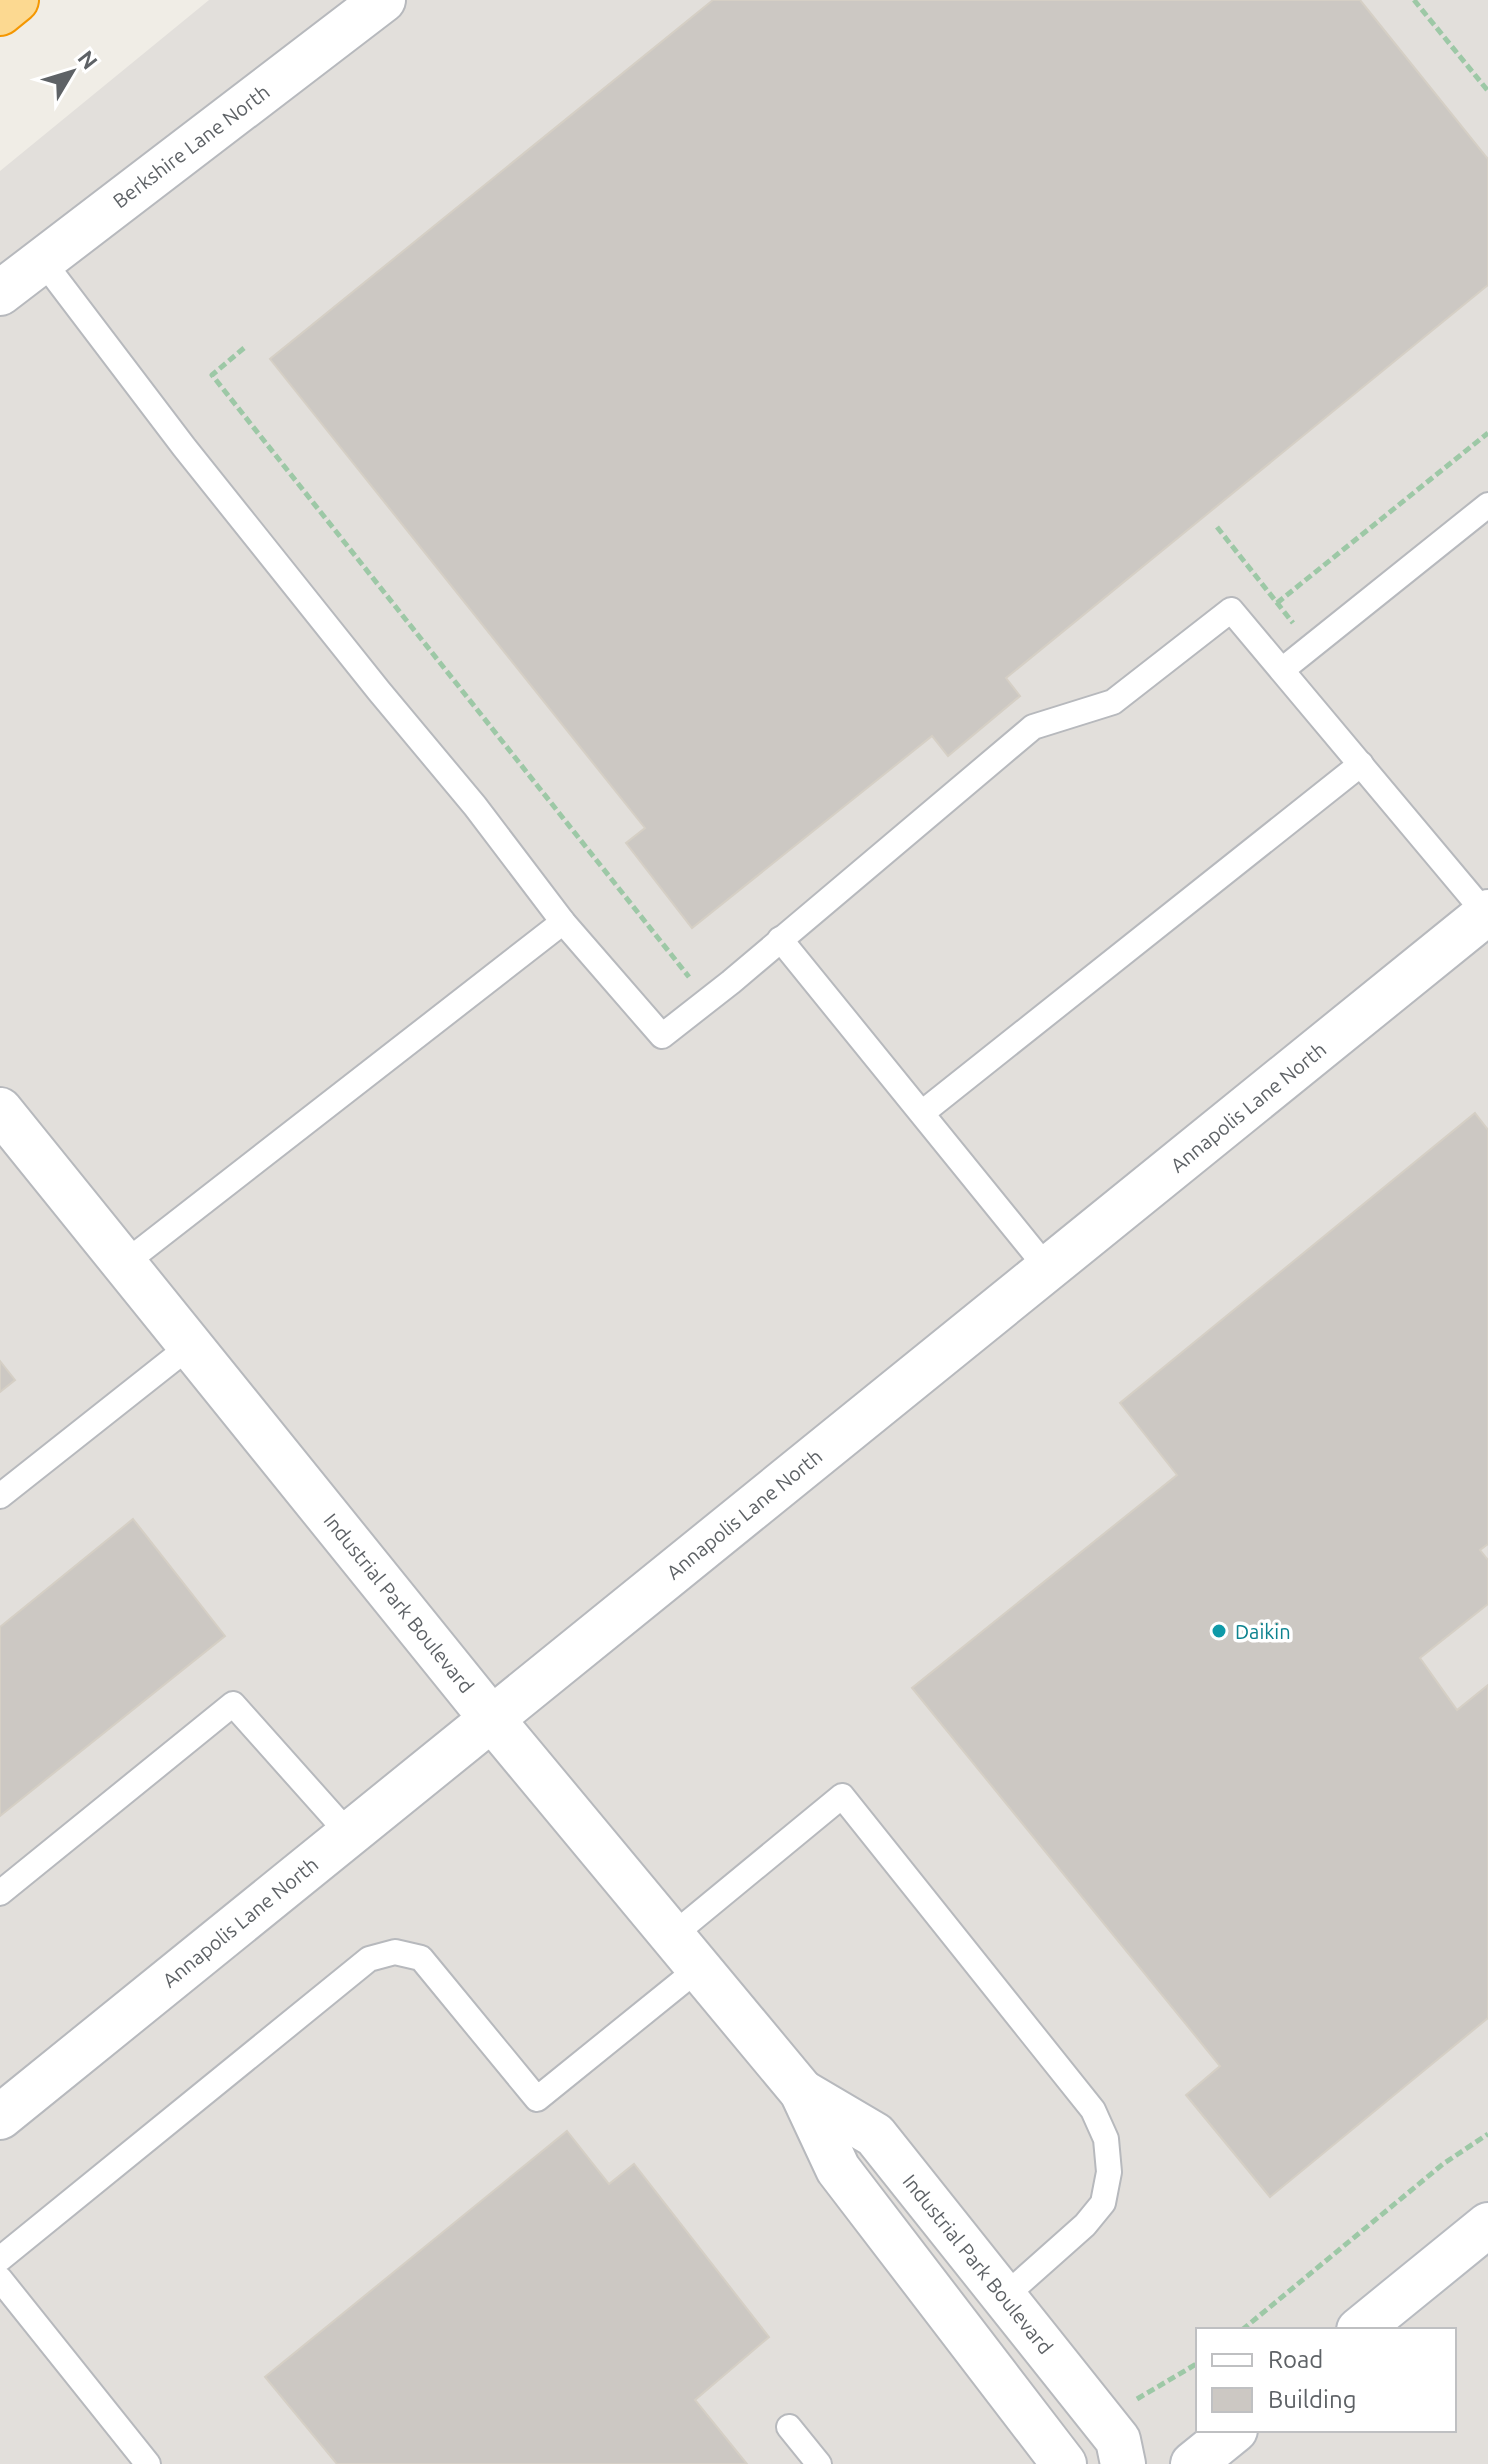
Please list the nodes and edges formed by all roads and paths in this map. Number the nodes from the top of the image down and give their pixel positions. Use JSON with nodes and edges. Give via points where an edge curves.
{"nodes":[{"id":1,"x":16,"y":0,"type":"edge"},
{"id":2,"x":383,"y":0,"type":"edge"},
{"id":3,"x":1414,"y":0,"type":"edge"},
{"id":4,"x":0,"y":13,"type":"edge"},
{"id":5,"x":1488,"y":91,"type":"edge"},
{"id":6,"x":42,"y":260,"type":"junction"},
{"id":7,"x":0,"y":293,"type":"edge"},
{"id":8,"x":244,"y":348,"type":"dead end"},
{"id":9,"x":1488,"y":433,"type":"edge"},
{"id":10,"x":1488,"y":505,"type":"edge"},
{"id":11,"x":1217,"y":527,"type":"dead end"},
{"id":12,"x":1277,"y":603,"type":"junction"},
{"id":13,"x":1312,"y":646,"type":"junction"},
{"id":14,"x":1282,"y":670,"type":"junction"},
{"id":15,"x":1361,"y":764,"type":"junction"},
{"id":16,"x":1487,"y":913,"type":"edge"},
{"id":17,"x":563,"y":922,"type":"junction"},
{"id":18,"x":780,"y":939,"type":"junction"},
{"id":19,"x":707,"y":1000,"type":"junction"},
{"id":20,"x":0,"y":1110,"type":"edge"},
{"id":21,"x":922,"y":1113,"type":"junction"},
{"id":22,"x":125,"y":1263,"type":"junction"},
{"id":23,"x":1047,"y":1268,"type":"junction"},
{"id":24,"x":191,"y":1345,"type":"junction"},
{"id":25,"x":0,"y":1496,"type":"edge"},
{"id":26,"x":491,"y":1718,"type":"junction"},
{"id":27,"x":349,"y":1834,"type":"junction"},
{"id":28,"x":0,"y":1893,"type":"edge"},
{"id":29,"x":686,"y":1952,"type":"junction"},
{"id":30,"x":802,"y":2092,"type":"junction"},
{"id":31,"x":0,"y":2117,"type":"edge"},
{"id":32,"x":1488,"y":2134,"type":"edge"},
{"id":33,"x":1488,"y":2225,"type":"edge"},
{"id":34,"x":0,"y":2259,"type":"edge"},
{"id":35,"x":0,"y":2279,"type":"edge"},
{"id":36,"x":1004,"y":2297,"type":"junction"},
{"id":37,"x":1244,"y":2328,"type":"edge"},
{"id":38,"x":1361,"y":2328,"type":"edge"},
{"id":39,"x":789,"y":2427,"type":"dead end"},
{"id":40,"x":1233,"y":2432,"type":"edge"},
{"id":41,"x":148,"y":2464,"type":"edge"},
{"id":42,"x":819,"y":2464,"type":"edge"},
{"id":43,"x":1064,"y":2464,"type":"edge"},
{"id":44,"x":1123,"y":2464,"type":"edge"},
{"id":45,"x":1193,"y":2464,"type":"edge"}],
"edges":[{"from":1,"to":4,"type":"highway"},
{"from":2,"to":6,"type":"street","name":"Berkshire Lane North"},
{"from":3,"to":5,"type":"path"},
{"from":6,"to":7,"type":"street","name":"Berkshire Lane North"},
{"from":6,"to":17,"type":"lane","via":[[184,447]]},
{"from":8,"to":19,"type":"path","via":[[212,375]]},
{"from":9,"to":12,"type":"path"},
{"from":10,"to":13,"type":"lane"},
{"from":11,"to":12,"type":"path"},
{"from":12,"to":13,"type":"path"},
{"from":13,"to":14,"type":"lane"},
{"from":14,"to":15,"type":"lane"},
{"from":14,"to":18,"type":"lane","via":[[1231,610],[1113,702],[1033,727]]},
{"from":15,"to":16,"type":"lane"},
{"from":15,"to":21,"type":"lane"},
{"from":16,"to":23,"type":"street","name":"Annapolis Lane North"},
{"from":17,"to":19,"type":"lane","via":[[662,1036]]},
{"from":17,"to":22,"type":"lane"},
{"from":18,"to":19,"type":"lane"},
{"from":18,"to":21,"type":"lane"},
{"from":20,"to":22,"type":"street","name":"Industrial Park Boulevard"},
{"from":21,"to":23,"type":"lane"},
{"from":22,"to":24,"type":"street","name":"Industrial Park Boulevard"},
{"from":23,"to":26,"type":"street","name":"Annapolis Lane North"},
{"from":24,"to":25,"type":"lane"},
{"from":24,"to":26,"type":"street","name":"Industrial Park Boulevard"},
{"from":26,"to":27,"type":"street","name":"Annapolis Lane North"},
{"from":26,"to":29,"type":"street","name":"Industrial Park Boulevard"},
{"from":27,"to":28,"type":"lane","via":[[233,1704]]},
{"from":27,"to":31,"type":"street","name":"Annapolis Lane North"},
{"from":29,"to":30,"type":"street","name":"Industrial Park Boulevard"},
{"from":29,"to":34,"type":"lane","via":[[537,2099],[421,1958],[395,1952],[369,1959]]},
{"from":29,"to":36,"type":"lane","via":[[842,1796],[1093,2110],[1106,2139],[1109,2172],[1103,2203]]},
{"from":30,"to":36,"type":"street","name":"Industrial Park Boulevard","via":[[875,2135]]},
{"from":30,"to":43,"type":"street","name":"Industrial Park Boulevard","via":[[838,2169]]},
{"from":32,"to":37,"type":"path","via":[[1443,2164]]},
{"from":33,"to":38,"type":"street"},
{"from":35,"to":41,"type":"lane"},
{"from":36,"to":44,"type":"street","name":"Industrial Park Boulevard","via":[[1118,2440]]},
{"from":39,"to":42,"type":"lane"},
{"from":40,"to":45,"type":"street"}]}
